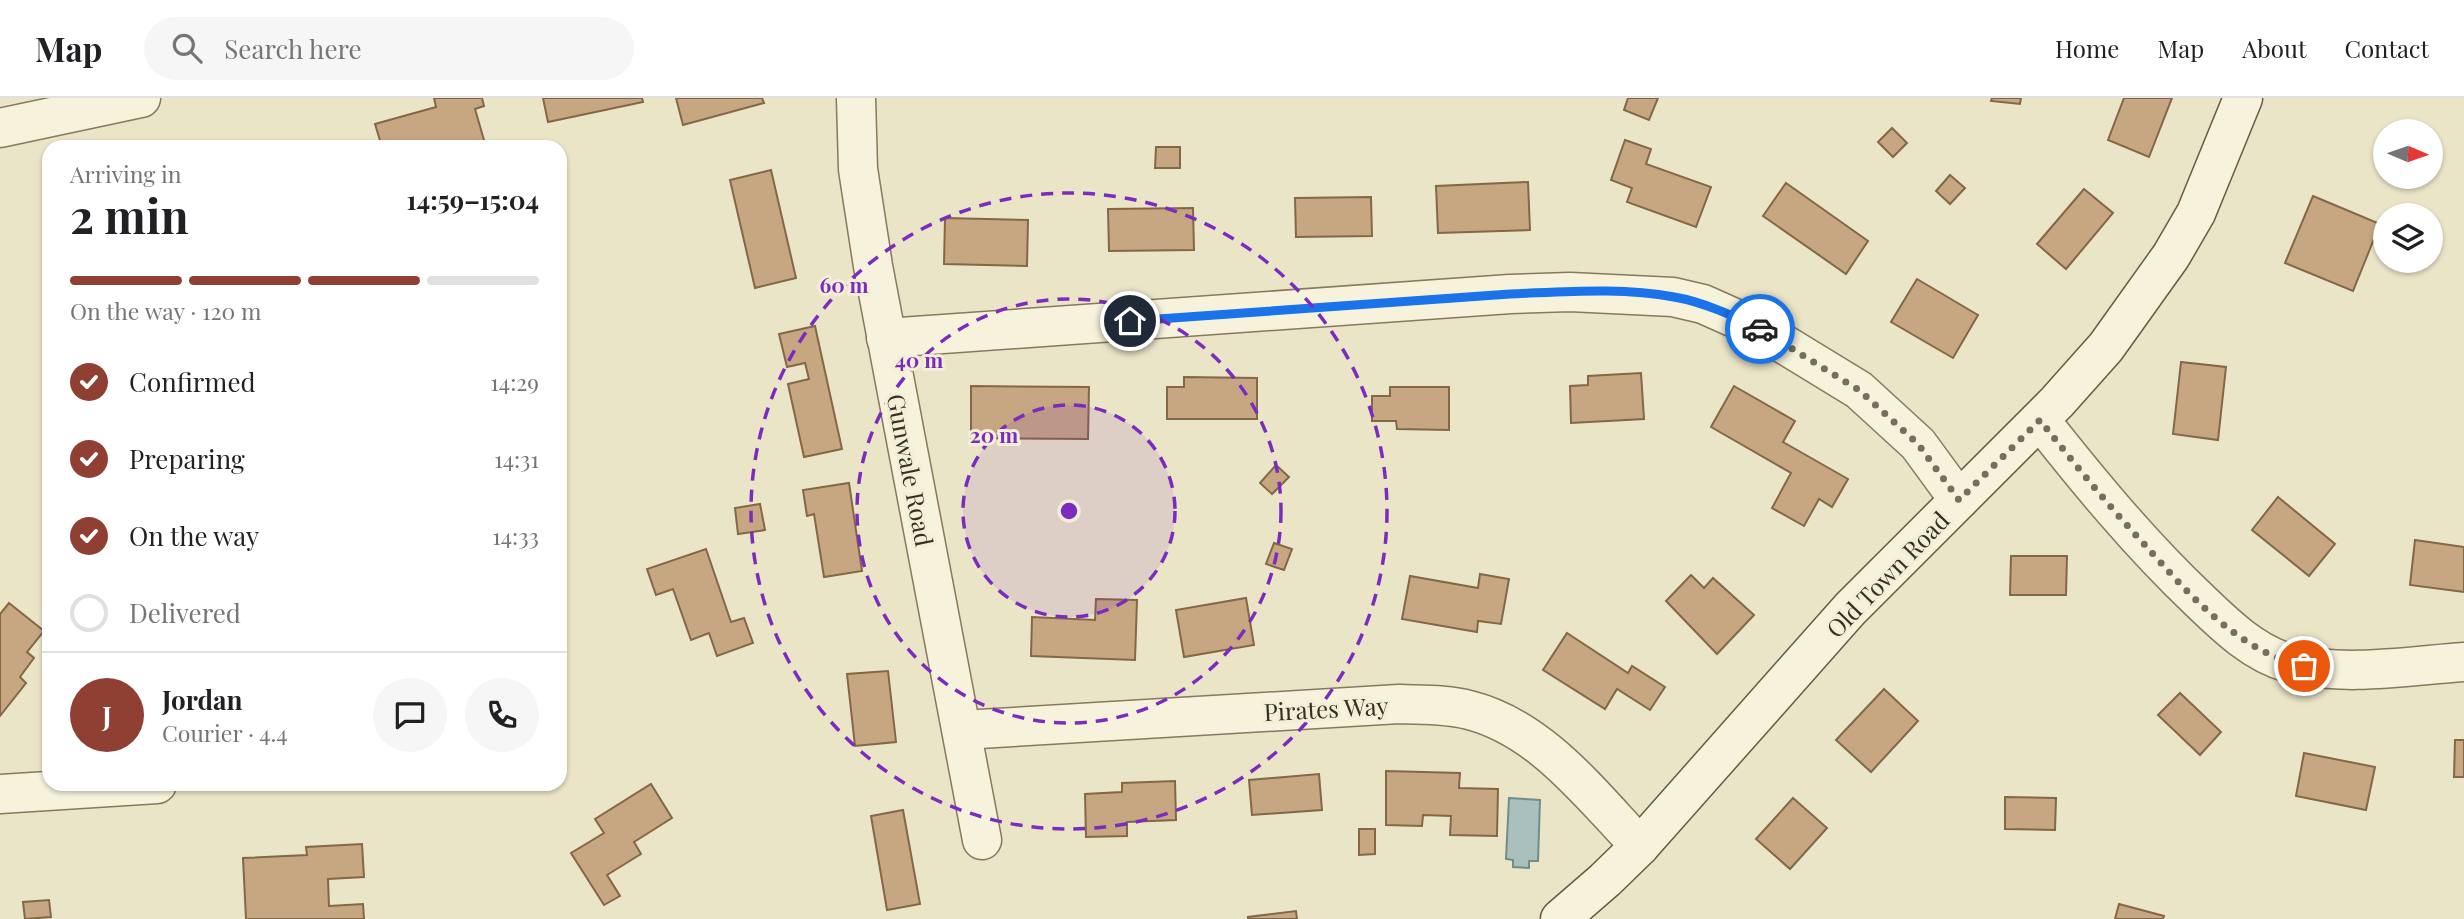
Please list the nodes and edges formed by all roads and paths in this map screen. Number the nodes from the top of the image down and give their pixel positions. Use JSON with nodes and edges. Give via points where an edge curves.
{"nodes":[{"id":1,"x":141,"y":98,"type":"edge"},
{"id":2,"x":856,"y":98,"type":"edge"},
{"id":3,"x":2243,"y":98,"type":"edge"},
{"id":4,"x":67,"y":106,"type":"edge"},
{"id":5,"x":0,"y":128,"type":"edge"},
{"id":6,"x":886,"y":338,"type":"junction"},
{"id":7,"x":2040,"y":420,"type":"junction"},
{"id":8,"x":1959,"y":500,"type":"junction"},
{"id":9,"x":2464,"y":662,"type":"edge"},
{"id":10,"x":962,"y":730,"type":"junction"},
{"id":11,"x":42,"y":791,"type":"edge"},
{"id":12,"x":0,"y":794,"type":"edge"},
{"id":13,"x":982,"y":840,"type":"dead end"},
{"id":14,"x":1640,"y":846,"type":"junction"},
{"id":15,"x":1560,"y":919,"type":"edge"}],
"edges":[{"from":1,"to":4,"type":"street"},
{"from":2,"to":6,"type":"street","name":"Gunwale Road","via":[[858,169]]},
{"from":3,"to":7,"type":"street","name":"Old Town Road","via":[[2196,214],[2171,256],[2106,347]]},
{"from":4,"to":5,"type":"street"},
{"from":6,"to":8,"type":"street","via":[[1510,294],[1673,297],[1703,304],[1759,328],[1859,390],[1918,444]]},
{"from":6,"to":10,"type":"street","name":"Gunwale Road"},
{"from":7,"to":8,"type":"street","name":"Old Town Road"},
{"from":7,"to":9,"type":"street","via":[[2171,575],[2261,650],[2286,662],[2333,669]]},
{"from":8,"to":14,"type":"street","name":"Old Town Road","via":[[1850,609]]},
{"from":10,"to":13,"type":"street","name":"Gunwale Road"},
{"from":10,"to":14,"type":"street","name":"Pirates Way","via":[[1399,704],[1470,710],[1519,732],[1550,753]]},
{"from":11,"to":12,"type":"street"},
{"from":14,"to":15,"type":"street","name":"Old Town Road"}]}
